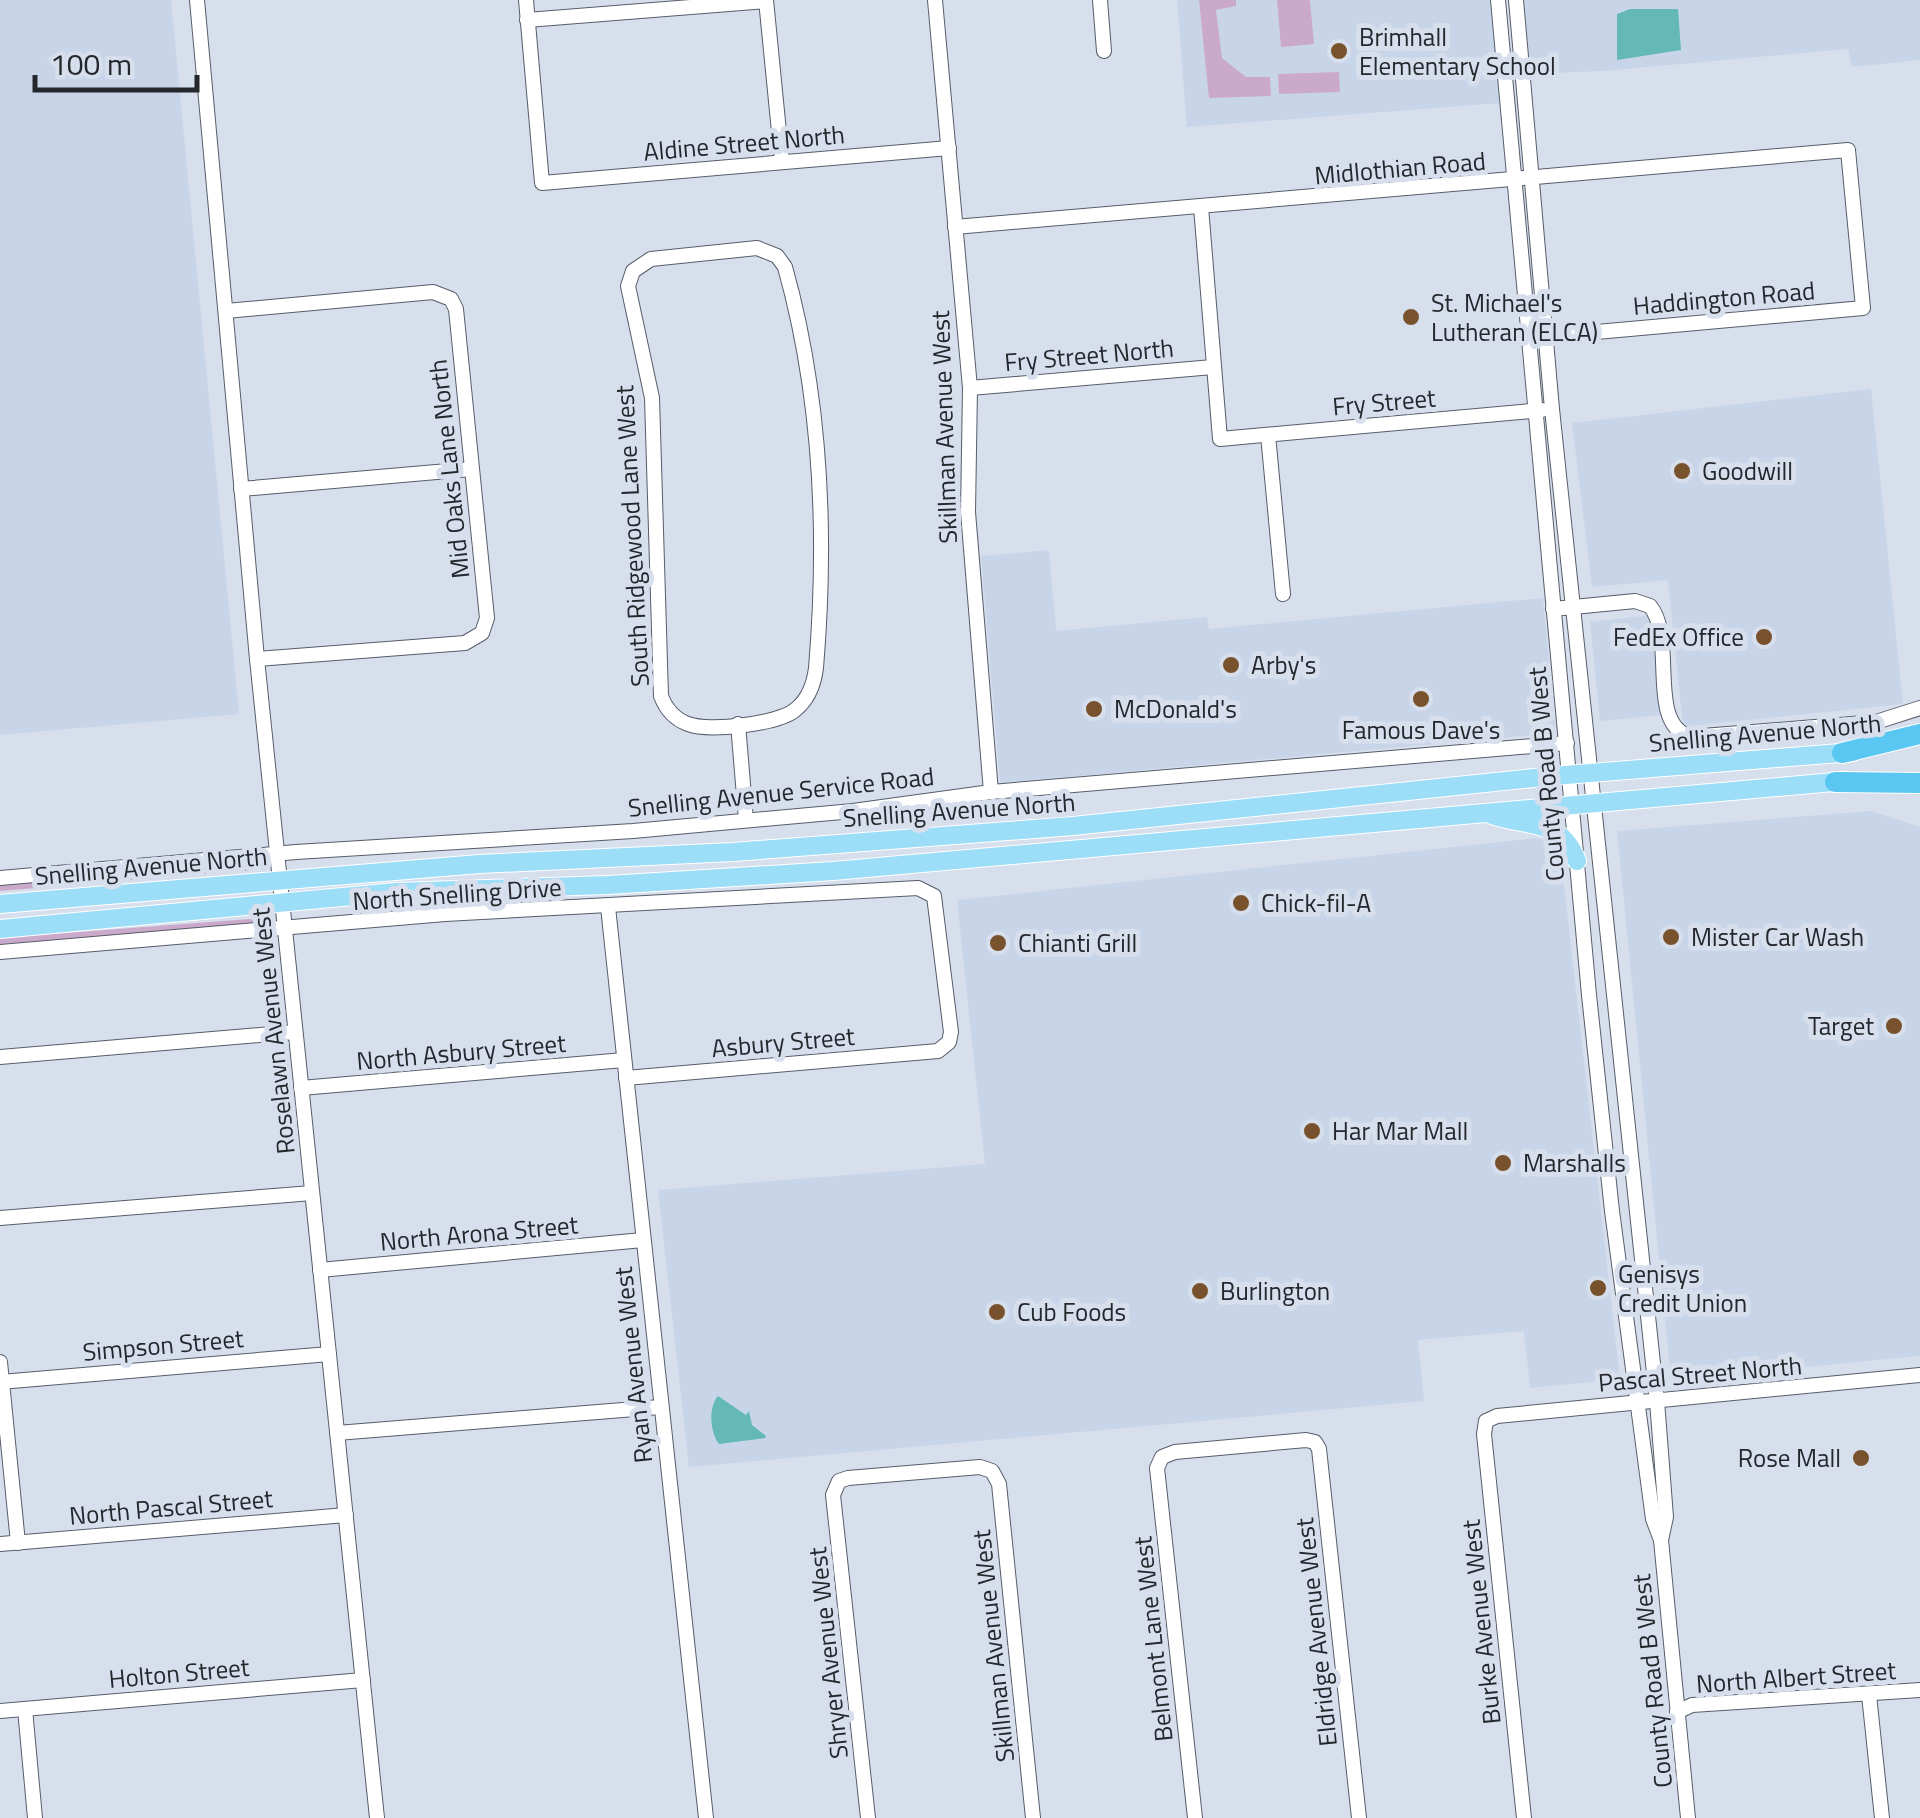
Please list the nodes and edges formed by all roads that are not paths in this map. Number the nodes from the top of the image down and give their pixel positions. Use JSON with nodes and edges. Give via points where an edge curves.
{"nodes":[{"id":1,"x":198,"y":0,"type":"edge"},
{"id":2,"x":526,"y":0,"type":"edge"},
{"id":3,"x":766,"y":0,"type":"edge"},
{"id":4,"x":935,"y":0,"type":"edge"},
{"id":5,"x":1100,"y":0,"type":"edge"},
{"id":6,"x":1498,"y":0,"type":"edge"},
{"id":7,"x":1516,"y":0,"type":"edge"},
{"id":8,"x":528,"y":20,"type":"junction"},
{"id":9,"x":1104,"y":50,"type":"dead end"},
{"id":10,"x":949,"y":148,"type":"junction"},
{"id":11,"x":782,"y":162,"type":"junction"},
{"id":12,"x":1532,"y":179,"type":"junction"},
{"id":13,"x":1515,"y":180,"type":"junction"},
{"id":14,"x":1201,"y":207,"type":"junction"},
{"id":15,"x":955,"y":227,"type":"junction"},
{"id":16,"x":1863,"y":308,"type":"joint"},
{"id":17,"x":226,"y":312,"type":"junction"},
{"id":18,"x":1538,"y":338,"type":"junction"},
{"id":19,"x":1213,"y":367,"type":"junction"},
{"id":20,"x":970,"y":388,"type":"junction"},
{"id":21,"x":1552,"y":409,"type":"junction"},
{"id":22,"x":1536,"y":410,"type":"junction"},
{"id":23,"x":1268,"y":435,"type":"junction"},
{"id":24,"x":472,"y":469,"type":"junction"},
{"id":25,"x":242,"y":489,"type":"junction"},
{"id":26,"x":1283,"y":594,"type":"dead end"},
{"id":27,"x":1574,"y":607,"type":"junction"},
{"id":28,"x":1554,"y":609,"type":"junction"},
{"id":29,"x":257,"y":659,"type":"junction"},
{"id":30,"x":1920,"y":708,"type":"edge"},
{"id":31,"x":738,"y":724,"type":"junction"},
{"id":32,"x":1920,"y":734,"type":"edge"},
{"id":33,"x":1567,"y":744,"type":"junction"},
{"id":34,"x":1920,"y":745,"type":"edge"},
{"id":35,"x":1842,"y":753,"type":"junction"},
{"id":36,"x":1590,"y":773,"type":"junction"},
{"id":37,"x":1570,"y":774,"type":"junction"},
{"id":38,"x":1920,"y":774,"type":"edge"},
{"id":39,"x":1835,"y":782,"type":"junction"},
{"id":40,"x":1920,"y":782,"type":"edge"},
{"id":41,"x":991,"y":792,"type":"junction"},
{"id":42,"x":1592,"y":802,"type":"junction"},
{"id":43,"x":1572,"y":804,"type":"junction"},
{"id":44,"x":1482,"y":812,"type":"junction"},
{"id":45,"x":746,"y":820,"type":"junction"},
{"id":46,"x":277,"y":854,"type":"junction"},
{"id":47,"x":1577,"y":861,"type":"junction"},
{"id":48,"x":0,"y":878,"type":"edge"},
{"id":49,"x":280,"y":880,"type":"junction"},
{"id":50,"x":0,"y":904,"type":"edge"},
{"id":51,"x":282,"y":904,"type":"junction"},
{"id":52,"x":608,"y":907,"type":"junction"},
{"id":53,"x":0,"y":929,"type":"edge"},
{"id":54,"x":284,"y":930,"type":"junction"},
{"id":55,"x":0,"y":952,"type":"edge"},
{"id":56,"x":295,"y":1032,"type":"junction"},
{"id":57,"x":943,"y":1048,"type":"joint"},
{"id":58,"x":0,"y":1057,"type":"edge"},
{"id":59,"x":624,"y":1060,"type":"junction"},
{"id":60,"x":626,"y":1078,"type":"junction"},
{"id":61,"x":301,"y":1088,"type":"junction"},
{"id":62,"x":312,"y":1193,"type":"junction"},
{"id":63,"x":0,"y":1218,"type":"edge"},
{"id":64,"x":642,"y":1240,"type":"junction"},
{"id":65,"x":320,"y":1270,"type":"junction"},
{"id":66,"x":329,"y":1354,"type":"junction"},
{"id":67,"x":0,"y":1362,"type":"edge"},
{"id":68,"x":1920,"y":1375,"type":"edge"},
{"id":69,"x":1,"y":1381,"type":"edge"},
{"id":70,"x":1657,"y":1402,"type":"junction"},
{"id":71,"x":1638,"y":1404,"type":"junction"},
{"id":72,"x":660,"y":1406,"type":"junction"},
{"id":73,"x":1486,"y":1421,"type":"joint"},
{"id":74,"x":337,"y":1433,"type":"junction"},
{"id":75,"x":1315,"y":1442,"type":"joint"},
{"id":76,"x":837,"y":1484,"type":"joint"},
{"id":77,"x":346,"y":1515,"type":"junction"},
{"id":78,"x":1661,"y":1540,"type":"junction"},
{"id":79,"x":18,"y":1543,"type":"junction"},
{"id":80,"x":0,"y":1544,"type":"edge"},
{"id":81,"x":363,"y":1680,"type":"junction"},
{"id":82,"x":1920,"y":1690,"type":"edge"},
{"id":83,"x":1870,"y":1695,"type":"junction"},
{"id":84,"x":25,"y":1708,"type":"junction"},
{"id":85,"x":0,"y":1711,"type":"edge"},
{"id":86,"x":1677,"y":1712,"type":"junction"},
{"id":87,"x":35,"y":1818,"type":"edge"},
{"id":88,"x":377,"y":1818,"type":"edge"},
{"id":89,"x":706,"y":1818,"type":"edge"},
{"id":90,"x":868,"y":1818,"type":"edge"},
{"id":91,"x":1033,"y":1818,"type":"edge"},
{"id":92,"x":1195,"y":1818,"type":"edge"},
{"id":93,"x":1359,"y":1818,"type":"edge"},
{"id":94,"x":1524,"y":1818,"type":"edge"},
{"id":95,"x":1688,"y":1818,"type":"edge"},
{"id":96,"x":1882,"y":1818,"type":"edge"}],
"edges":[{"from":1,"to":17,"type":"street","name":"Roselawn Avenue West"},
{"from":2,"to":8,"type":"street"},
{"from":3,"to":8,"type":"street"},
{"from":3,"to":11,"type":"street"},
{"from":4,"to":10,"type":"street","name":"Skillman Avenue West"},
{"from":5,"to":9,"type":"street"},
{"from":6,"to":13,"type":"street","name":"County Road B West"},
{"from":7,"to":12,"type":"street","name":"County Road B West"},
{"from":8,"to":11,"type":"street","name":"Aldine Street North","via":[[542,183]]},
{"from":10,"to":11,"type":"street","name":"Aldine Street North"},
{"from":10,"to":15,"type":"street","name":"Skillman Avenue West"},
{"from":12,"to":13,"type":"street","name":"Midlothian Road"},
{"from":12,"to":16,"type":"street","name":"Midlothian Road","via":[[1848,150]]},
{"from":12,"to":18,"type":"street","name":"County Road B West"},
{"from":13,"to":14,"type":"street","name":"Midlothian Road"},
{"from":13,"to":18,"type":"street","name":"County Road B West"},
{"from":14,"to":15,"type":"street","name":"Midlothian Road"},
{"from":14,"to":19,"type":"street"},
{"from":15,"to":20,"type":"street","name":"Skillman Avenue West"},
{"from":16,"to":18,"type":"street","name":"Haddington Road"},
{"from":17,"to":24,"type":"street","name":"Mid Oaks Lane North","via":[[444,294],[456,309]]},
{"from":17,"to":25,"type":"street","name":"Roselawn Avenue West"},
{"from":18,"to":21,"type":"street","name":"County Road B West"},
{"from":18,"to":22,"type":"street","name":"County Road B West"},
{"from":19,"to":20,"type":"street","name":"Fry Street North"},
{"from":19,"to":23,"type":"street","name":"Fry Street","via":[[1220,439]]},
{"from":20,"to":41,"type":"street","name":"Skillman Avenue West","via":[[968,512]]},
{"from":21,"to":22,"type":"street","name":"Fry Street"},
{"from":21,"to":27,"type":"street","name":"County Road B West"},
{"from":22,"to":23,"type":"street","name":"Fry Street"},
{"from":22,"to":28,"type":"street","name":"County Road B West"},
{"from":23,"to":26,"type":"street"},
{"from":24,"to":25,"type":"street"},
{"from":24,"to":29,"type":"street","name":"Mid Oaks Lane North","via":[[487,618],[476,639]]},
{"from":25,"to":29,"type":"street","name":"Roselawn Avenue West"},
{"from":27,"to":28,"type":"street"},
{"from":27,"to":30,"type":"street","via":[[1635,602],[1654,610],[1668,716],[1676,731],[1690,737],[1876,722]]},
{"from":27,"to":36,"type":"street","name":"County Road B West"},
{"from":28,"to":33,"type":"street","name":"County Road B West"},
{"from":29,"to":46,"type":"street","name":"Roselawn Avenue West"},
{"from":31,"to":31,"type":"street","name":"South Ridgewood Lane West","via":[[786,716],[810,691],[822,566],[810,402],[787,275],[777,256],[765,250],[645,261],[628,286],[652,398],[661,696],[684,723]]},
{"from":31,"to":45,"type":"street"},
{"from":32,"to":35,"type":"highway"},
{"from":33,"to":37,"type":"street","name":"County Road B West"},
{"from":33,"to":41,"type":"street","name":"Snelling Avenue Service Road"},
{"from":34,"to":35,"type":"main road","name":"Snelling Avenue North"},
{"from":35,"to":36,"type":"main road","name":"Snelling Avenue North"},
{"from":36,"to":37,"type":"main road","name":"Snelling Avenue North"},
{"from":36,"to":42,"type":"street","name":"County Road B West"},
{"from":37,"to":43,"type":"street","name":"County Road B West"},
{"from":37,"to":49,"type":"main road","name":"Snelling Avenue North","via":[[1073,826]]},
{"from":38,"to":39,"type":"main road","name":"Snelling Avenue North"},
{"from":39,"to":40,"type":"highway"},
{"from":39,"to":42,"type":"main road","name":"Snelling Avenue North"},
{"from":41,"to":45,"type":"street","name":"Snelling Avenue Service Road"},
{"from":42,"to":43,"type":"main road","name":"Snelling Avenue North"},
{"from":42,"to":70,"type":"street","name":"County Road B West"},
{"from":43,"to":44,"type":"main road","name":"Snelling Avenue North"},
{"from":43,"to":47,"type":"street","name":"County Road B West"},
{"from":44,"to":47,"type":"main road","via":[[1558,832]]},
{"from":44,"to":51,"type":"main road","name":"Snelling Avenue North","via":[[833,870]]},
{"from":45,"to":46,"type":"street","name":"Snelling Avenue Service Road"},
{"from":46,"to":48,"type":"street","name":"Snelling Avenue Service Road"},
{"from":46,"to":49,"type":"street","name":"Roselawn Avenue West"},
{"from":47,"to":71,"type":"street","name":"County Road B West"},
{"from":49,"to":50,"type":"main road","name":"Snelling Avenue North"},
{"from":49,"to":51,"type":"street","name":"Roselawn Avenue West"},
{"from":51,"to":53,"type":"main road","name":"Snelling Avenue North"},
{"from":51,"to":54,"type":"street","name":"Roselawn Avenue West"},
{"from":52,"to":54,"type":"street","name":"North Snelling Drive"},
{"from":52,"to":57,"type":"street","name":"North Snelling Drive","via":[[924,890],[937,902],[951,1032]]},
{"from":52,"to":59,"type":"street","name":"Ryan Avenue West"},
{"from":54,"to":55,"type":"street","name":"North Snelling Drive"},
{"from":54,"to":56,"type":"street","name":"Roselawn Avenue West"},
{"from":56,"to":58,"type":"street"},
{"from":56,"to":61,"type":"street","name":"Roselawn Avenue West"},
{"from":57,"to":60,"type":"street","name":"Asbury Street"},
{"from":59,"to":60,"type":"street","name":"Ryan Avenue West"},
{"from":59,"to":61,"type":"street","name":"North Asbury Street"},
{"from":60,"to":64,"type":"street","name":"Ryan Avenue West"},
{"from":61,"to":62,"type":"street","name":"Roselawn Avenue West"},
{"from":62,"to":63,"type":"street"},
{"from":62,"to":65,"type":"street","name":"Roselawn Avenue West"},
{"from":64,"to":65,"type":"street","name":"North Arona Street"},
{"from":64,"to":72,"type":"street","name":"Ryan Avenue West"},
{"from":65,"to":66,"type":"street","name":"Roselawn Avenue West"},
{"from":66,"to":69,"type":"street","name":"Simpson Street"},
{"from":66,"to":74,"type":"street","name":"Roselawn Avenue West"},
{"from":67,"to":69,"type":"street"},
{"from":68,"to":70,"type":"street","name":"Pascal Street North"},
{"from":69,"to":79,"type":"street"},
{"from":70,"to":71,"type":"street","name":"Pascal Street North"},
{"from":70,"to":78,"type":"street","name":"County Road B West","via":[[1666,1517]]},
{"from":71,"to":73,"type":"street","name":"Pascal Street North"},
{"from":71,"to":78,"type":"street","name":"County Road B West"},
{"from":72,"to":74,"type":"street"},
{"from":72,"to":89,"type":"street","name":"Ryan Avenue West"},
{"from":73,"to":94,"type":"street","name":"Burke Avenue West"},
{"from":74,"to":77,"type":"street","name":"Roselawn Avenue West"},
{"from":75,"to":92,"type":"street","name":"Belmont Lane West","via":[[1175,1452],[1162,1457],[1158,1468]]},
{"from":75,"to":93,"type":"street","name":"Eldridge Avenue West"},
{"from":76,"to":90,"type":"street","name":"Shryer Avenue West"},
{"from":76,"to":91,"type":"street","name":"Skillman Avenue West","via":[[942,1470],[992,1471]]},
{"from":77,"to":79,"type":"street","name":"North Pascal Street"},
{"from":77,"to":81,"type":"street","name":"Roselawn Avenue West"},
{"from":78,"to":86,"type":"street","name":"County Road B West"},
{"from":79,"to":80,"type":"street","name":"North Pascal Street"},
{"from":81,"to":84,"type":"street","name":"Holton Street"},
{"from":81,"to":88,"type":"street","name":"Roselawn Avenue West"},
{"from":82,"to":83,"type":"street","name":"North Albert Street"},
{"from":83,"to":86,"type":"street","name":"North Albert Street","via":[[1692,1705]]},
{"from":83,"to":96,"type":"street"},
{"from":84,"to":85,"type":"street","name":"Holton Street"},
{"from":84,"to":87,"type":"street"},
{"from":86,"to":95,"type":"street","name":"County Road B West"}]}
